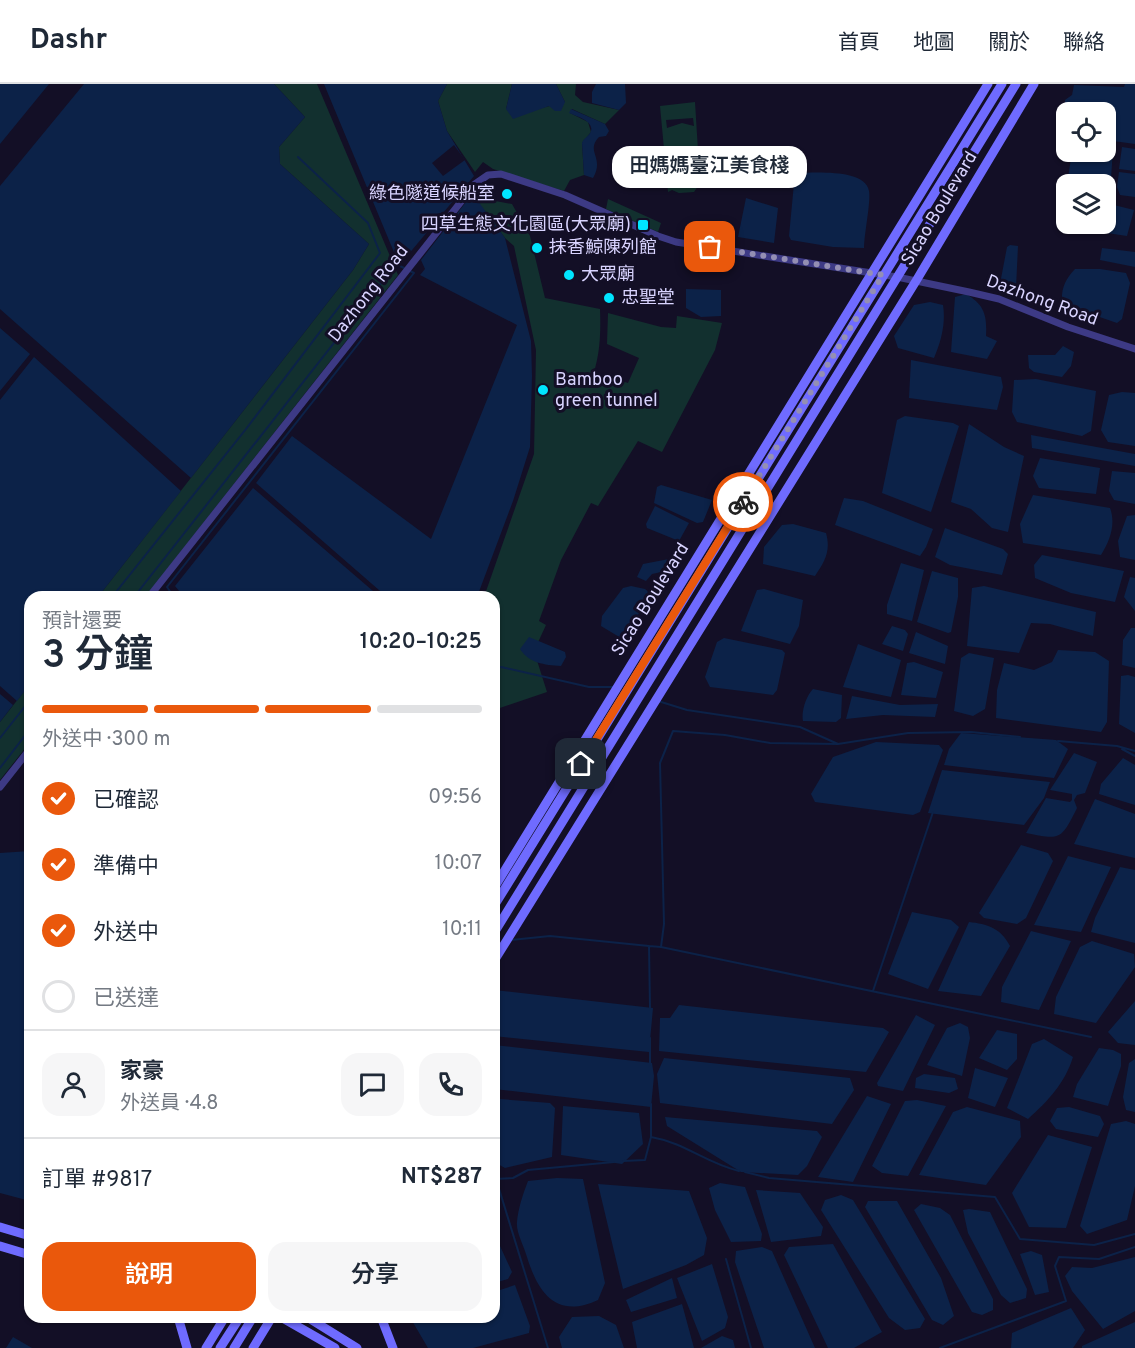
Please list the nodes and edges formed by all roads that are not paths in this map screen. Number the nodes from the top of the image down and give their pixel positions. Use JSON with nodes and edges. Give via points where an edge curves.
{"nodes":[{"id":1,"x":988,"y":84,"type":"edge"},
{"id":2,"x":1002,"y":84,"type":"edge"},
{"id":3,"x":1016,"y":84,"type":"edge"},
{"id":4,"x":1034,"y":84,"type":"edge"},
{"id":5,"x":872,"y":273,"type":"junction"},
{"id":6,"x":883,"y":275,"type":"junction"},
{"id":7,"x":897,"y":277,"type":"junction"},
{"id":8,"x":916,"y":281,"type":"junction"},
{"id":9,"x":1135,"y":349,"type":"edge"},
{"id":10,"x":154,"y":591,"type":"edge"},
{"id":11,"x":24,"y":757,"type":"edge"},
{"id":12,"x":0,"y":787,"type":"edge"},
{"id":13,"x":500,"y":878,"type":"edge"},
{"id":14,"x":500,"y":896,"type":"edge"},
{"id":15,"x":500,"y":923,"type":"edge"},
{"id":16,"x":500,"y":951,"type":"edge"},
{"id":17,"x":0,"y":1227,"type":"edge"},
{"id":18,"x":24,"y":1234,"type":"edge"},
{"id":19,"x":0,"y":1246,"type":"edge"},
{"id":20,"x":24,"y":1253,"type":"edge"},
{"id":21,"x":180,"y":1323,"type":"edge"},
{"id":22,"x":221,"y":1323,"type":"edge"},
{"id":23,"x":236,"y":1323,"type":"edge"},
{"id":24,"x":250,"y":1323,"type":"edge"},
{"id":25,"x":268,"y":1323,"type":"edge"},
{"id":26,"x":291,"y":1323,"type":"edge"},
{"id":27,"x":317,"y":1323,"type":"edge"},
{"id":28,"x":383,"y":1323,"type":"edge"},
{"id":29,"x":187,"y":1348,"type":"edge"},
{"id":30,"x":206,"y":1348,"type":"edge"},
{"id":31,"x":220,"y":1348,"type":"edge"},
{"id":32,"x":234,"y":1348,"type":"edge"},
{"id":33,"x":253,"y":1348,"type":"edge"},
{"id":34,"x":335,"y":1348,"type":"edge"},
{"id":35,"x":357,"y":1348,"type":"edge"},
{"id":36,"x":393,"y":1348,"type":"edge"}],
"edges":[{"from":1,"to":5,"type":"street","name":"Sicao Boulevard"},
{"from":2,"to":6,"type":"street","name":"Sicao Boulevard"},
{"from":3,"to":7,"type":"street","name":"Sicao Boulevard"},
{"from":4,"to":8,"type":"street","name":"Sicao Boulevard"},
{"from":5,"to":6,"type":"street","name":"Dazhong Road"},
{"from":5,"to":10,"type":"street","name":"Dazhong Road","via":[[676,242],[539,185],[501,174],[488,175],[475,184]]},
{"from":5,"to":13,"type":"street","name":"Sicao Boulevard"},
{"from":6,"to":7,"type":"street","name":"Dazhong Road"},
{"from":6,"to":14,"type":"street","name":"Sicao Boulevard"},
{"from":7,"to":8,"type":"street","name":"Dazhong Road"},
{"from":7,"to":15,"type":"street","name":"Sicao Boulevard"},
{"from":8,"to":9,"type":"street","name":"Dazhong Road","via":[[999,299],[1077,331]]},
{"from":8,"to":16,"type":"street","name":"Sicao Boulevard"},
{"from":11,"to":12,"type":"street"},
{"from":17,"to":18,"type":"street"},
{"from":19,"to":20,"type":"street"},
{"from":21,"to":29,"type":"street"},
{"from":22,"to":30,"type":"street"},
{"from":23,"to":31,"type":"street"},
{"from":24,"to":32,"type":"street"},
{"from":25,"to":33,"type":"street"},
{"from":26,"to":34,"type":"street"},
{"from":27,"to":35,"type":"street"},
{"from":28,"to":36,"type":"street"}]}
